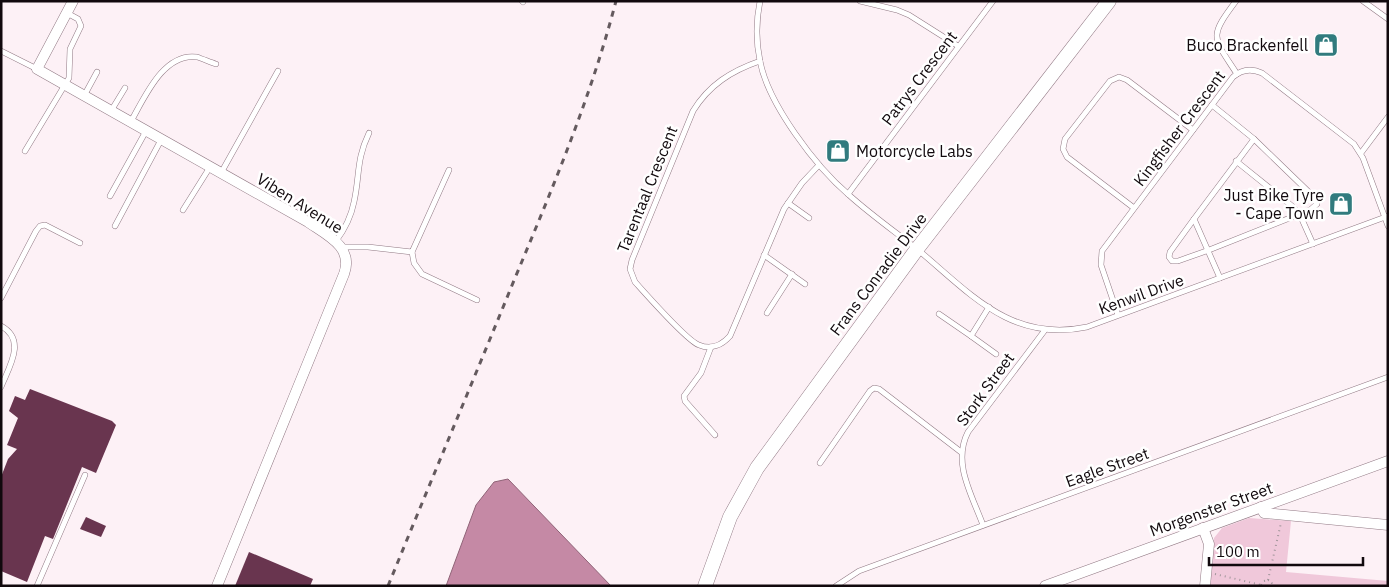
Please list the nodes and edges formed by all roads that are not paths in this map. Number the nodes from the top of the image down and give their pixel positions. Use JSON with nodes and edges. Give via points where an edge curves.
{"nodes":[{"id":1,"x":73,"y":1,"type":"edge"},
{"id":2,"x":760,"y":1,"type":"edge"},
{"id":3,"x":860,"y":1,"type":"edge"},
{"id":4,"x":993,"y":1,"type":"edge"},
{"id":5,"x":1109,"y":1,"type":"edge"},
{"id":6,"x":1236,"y":1,"type":"edge"},
{"id":7,"x":1363,"y":1,"type":"edge"},
{"id":8,"x":67,"y":12,"type":"junction"},
{"id":9,"x":1388,"y":19,"type":"edge"},
{"id":10,"x":958,"y":46,"type":"junction"},
{"id":11,"x":1,"y":51,"type":"edge"},
{"id":12,"x":760,"y":62,"type":"junction"},
{"id":13,"x":216,"y":64,"type":"dead end"},
{"id":14,"x":37,"y":69,"type":"junction"},
{"id":15,"x":278,"y":70,"type":"dead end"},
{"id":16,"x":97,"y":72,"type":"dead end"},
{"id":17,"x":1237,"y":74,"type":"junction"},
{"id":18,"x":64,"y":85,"type":"junction"},
{"id":19,"x":125,"y":88,"type":"dead end"},
{"id":20,"x":83,"y":96,"type":"junction"},
{"id":21,"x":1212,"y":105,"type":"junction"},
{"id":22,"x":111,"y":112,"type":"junction"},
{"id":23,"x":1388,"y":117,"type":"edge"},
{"id":24,"x":130,"y":123,"type":"junction"},
{"id":25,"x":1194,"y":130,"type":"junction"},
{"id":26,"x":146,"y":131,"type":"junction"},
{"id":27,"x":369,"y":133,"type":"dead end"},
{"id":28,"x":1254,"y":139,"type":"junction"},
{"id":29,"x":161,"y":140,"type":"junction"},
{"id":30,"x":24,"y":151,"type":"dead end"},
{"id":31,"x":1361,"y":153,"type":"junction"},
{"id":32,"x":1236,"y":161,"type":"junction"},
{"id":33,"x":819,"y":165,"type":"junction"},
{"id":34,"x":210,"y":167,"type":"junction"},
{"id":35,"x":449,"y":170,"type":"dead end"},
{"id":36,"x":221,"y":173,"type":"junction"},
{"id":37,"x":848,"y":194,"type":"junction"},
{"id":38,"x":110,"y":196,"type":"dead end"},
{"id":39,"x":788,"y":203,"type":"junction"},
{"id":40,"x":1134,"y":208,"type":"junction"},
{"id":41,"x":183,"y":210,"type":"dead end"},
{"id":42,"x":1300,"y":215,"type":"junction"},
{"id":43,"x":1386,"y":217,"type":"edge"},
{"id":44,"x":809,"y":218,"type":"dead end"},
{"id":45,"x":1194,"y":219,"type":"junction"},
{"id":46,"x":115,"y":226,"type":"dead end"},
{"id":47,"x":1388,"y":226,"type":"edge"},
{"id":48,"x":80,"y":243,"type":"dead end"},
{"id":49,"x":339,"y":244,"type":"junction"},
{"id":50,"x":1313,"y":244,"type":"junction"},
{"id":51,"x":917,"y":249,"type":"junction"},
{"id":52,"x":1209,"y":250,"type":"junction"},
{"id":53,"x":412,"y":252,"type":"junction"},
{"id":54,"x":764,"y":255,"type":"junction"},
{"id":55,"x":792,"y":274,"type":"junction"},
{"id":56,"x":1220,"y":278,"type":"junction"},
{"id":57,"x":805,"y":284,"type":"dead end"},
{"id":58,"x":1,"y":298,"type":"edge"},
{"id":59,"x":477,"y":300,"type":"dead end"},
{"id":60,"x":989,"y":307,"type":"junction"},
{"id":61,"x":767,"y":313,"type":"dead end"},
{"id":62,"x":939,"y":314,"type":"dead end"},
{"id":63,"x":1118,"y":315,"type":"junction"},
{"id":64,"x":1,"y":326,"type":"edge"},
{"id":65,"x":1045,"y":330,"type":"junction"},
{"id":66,"x":971,"y":336,"type":"junction"},
{"id":67,"x":711,"y":347,"type":"junction"},
{"id":68,"x":996,"y":354,"type":"dead end"},
{"id":69,"x":1388,"y":377,"type":"edge"},
{"id":70,"x":1,"y":387,"type":"edge"},
{"id":71,"x":715,"y":435,"type":"dead end"},
{"id":72,"x":961,"y":452,"type":"junction"},
{"id":73,"x":1388,"y":461,"type":"edge"},
{"id":74,"x":820,"y":463,"type":"dead end"},
{"id":75,"x":85,"y":475,"type":"dead end"},
{"id":76,"x":1261,"y":507,"type":"junction"},
{"id":77,"x":983,"y":525,"type":"junction"},
{"id":78,"x":1388,"y":525,"type":"edge"},
{"id":79,"x":1203,"y":528,"type":"junction"},
{"id":80,"x":836,"y":585,"type":"edge"},
{"id":81,"x":37,"y":586,"type":"edge"},
{"id":82,"x":217,"y":586,"type":"edge"},
{"id":83,"x":705,"y":586,"type":"edge"},
{"id":84,"x":1045,"y":586,"type":"edge"},
{"id":85,"x":1205,"y":586,"type":"edge"}],
"edges":[{"from":1,"to":8,"type":"street"},
{"from":2,"to":12,"type":"lane","via":[[756,31]]},
{"from":3,"to":10,"type":"lane","via":[[909,15]]},
{"from":4,"to":10,"type":"lane","name":"Patrys Crescent"},
{"from":5,"to":51,"type":"street","name":"Frans Conradie Drive"},
{"from":6,"to":17,"type":"lane","via":[[1221,20],[1217,34],[1219,45]]},
{"from":7,"to":9,"type":"lane"},
{"from":8,"to":14,"type":"street"},
{"from":8,"to":18,"type":"lane","via":[[81,26],[70,49],[69,78]]},
{"from":10,"to":37,"type":"lane","name":"Patrys Crescent"},
{"from":11,"to":14,"type":"lane","name":"Viben Avenue"},
{"from":12,"to":33,"type":"lane","via":[[774,97]]},
{"from":12,"to":67,"type":"lane","name":"Tarentaal Crescent","via":[[730,74],[699,102],[688,121],[631,264],[635,282],[691,340],[700,346]]},
{"from":13,"to":24,"type":"lane","via":[[189,57],[171,64],[156,79]]},
{"from":14,"to":18,"type":"street","name":"Viben Avenue"},
{"from":15,"to":36,"type":"lane"},
{"from":16,"to":20,"type":"lane"},
{"from":17,"to":21,"type":"lane","name":"Kingfisher Crescent"},
{"from":17,"to":31,"type":"lane","name":"Kingfisher Crescent","via":[[1252,70],[1262,73],[1354,144]]},
{"from":18,"to":20,"type":"street","name":"Viben Avenue"},
{"from":18,"to":30,"type":"lane"},
{"from":19,"to":22,"type":"lane"},
{"from":20,"to":22,"type":"street","name":"Viben Avenue"},
{"from":21,"to":25,"type":"lane","name":"Kingfisher Crescent"},
{"from":21,"to":28,"type":"lane"},
{"from":22,"to":24,"type":"street","name":"Viben Avenue"},
{"from":23,"to":31,"type":"lane"},
{"from":24,"to":26,"type":"street","name":"Viben Avenue"},
{"from":25,"to":40,"type":"lane","name":"Kingfisher Crescent"},
{"from":25,"to":40,"type":"lane","via":[[1127,80],[1118,77],[1110,81],[1065,139],[1063,150],[1067,157]]},
{"from":26,"to":29,"type":"street","name":"Viben Avenue"},
{"from":26,"to":38,"type":"lane"},
{"from":27,"to":49,"type":"lane","via":[[358,163],[354,203]]},
{"from":28,"to":32,"type":"lane"},
{"from":28,"to":42,"type":"lane","via":[[1316,200],[1314,208]]},
{"from":29,"to":34,"type":"street","name":"Viben Avenue"},
{"from":29,"to":46,"type":"lane"},
{"from":31,"to":43,"type":"lane","name":"Kingfisher Crescent"},
{"from":32,"to":42,"type":"lane"},
{"from":32,"to":45,"type":"lane"},
{"from":33,"to":37,"type":"lane"},
{"from":33,"to":39,"type":"lane"},
{"from":34,"to":36,"type":"street","name":"Viben Avenue"},
{"from":34,"to":41,"type":"lane"},
{"from":35,"to":53,"type":"lane"},
{"from":36,"to":49,"type":"street","name":"Viben Avenue","via":[[308,222]]},
{"from":37,"to":51,"type":"lane"},
{"from":39,"to":44,"type":"lane"},
{"from":39,"to":54,"type":"lane"},
{"from":40,"to":63,"type":"lane","name":"Kingfisher Crescent","via":[[1101,256],[1102,269]]},
{"from":42,"to":50,"type":"lane"},
{"from":42,"to":52,"type":"lane"},
{"from":43,"to":47,"type":"lane"},
{"from":43,"to":50,"type":"lane","name":"Kenwil Drive"},
{"from":45,"to":52,"type":"lane"},
{"from":45,"to":52,"type":"lane","via":[[1174,244],[1170,259],[1175,262]]},
{"from":48,"to":58,"type":"lane","via":[[45,225],[40,226]]},
{"from":49,"to":53,"type":"lane"},
{"from":49,"to":82,"type":"street","name":"Viben Avenue","via":[[347,262],[344,274]]},
{"from":50,"to":56,"type":"lane","name":"Kenwil Drive"},
{"from":51,"to":60,"type":"lane","name":"Kenwil Drive"},
{"from":51,"to":83,"type":"street","name":"Frans Conradie Drive","via":[[757,468],[730,517]]},
{"from":52,"to":56,"type":"lane"},
{"from":53,"to":59,"type":"lane","via":[[414,263],[422,274]]},
{"from":54,"to":55,"type":"lane"},
{"from":54,"to":67,"type":"lane","via":[[730,336],[722,344]]},
{"from":55,"to":57,"type":"lane"},
{"from":55,"to":61,"type":"lane"},
{"from":56,"to":63,"type":"lane","name":"Kenwil Drive"},
{"from":60,"to":65,"type":"lane","name":"Kenwil Drive","via":[[1010,320]]},
{"from":60,"to":66,"type":"lane"},
{"from":62,"to":66,"type":"lane"},
{"from":63,"to":65,"type":"lane","name":"Kenwil Drive","via":[[1077,329]]},
{"from":64,"to":70,"type":"lane","via":[[12,335],[16,348]]},
{"from":65,"to":72,"type":"lane","name":"Stork Street","via":[[968,432]]},
{"from":66,"to":68,"type":"lane"},
{"from":67,"to":71,"type":"lane","via":[[700,373],[684,396]]},
{"from":69,"to":77,"type":"lane","name":"Eagle Street"},
{"from":72,"to":74,"type":"lane","via":[[874,388]]},
{"from":72,"to":77,"type":"lane","name":"Stork Street","via":[[962,469]]},
{"from":73,"to":76,"type":"street","name":"Morgenster Street"},
{"from":75,"to":81,"type":"lane"},
{"from":76,"to":78,"type":"street","via":[[1264,513]]},
{"from":76,"to":79,"type":"street","name":"Morgenster Street"},
{"from":77,"to":80,"type":"lane","name":"Eagle Street","via":[[858,571]]},
{"from":79,"to":84,"type":"street","name":"Morgenster Street"},
{"from":79,"to":85,"type":"street","via":[[1209,544]]}]}
